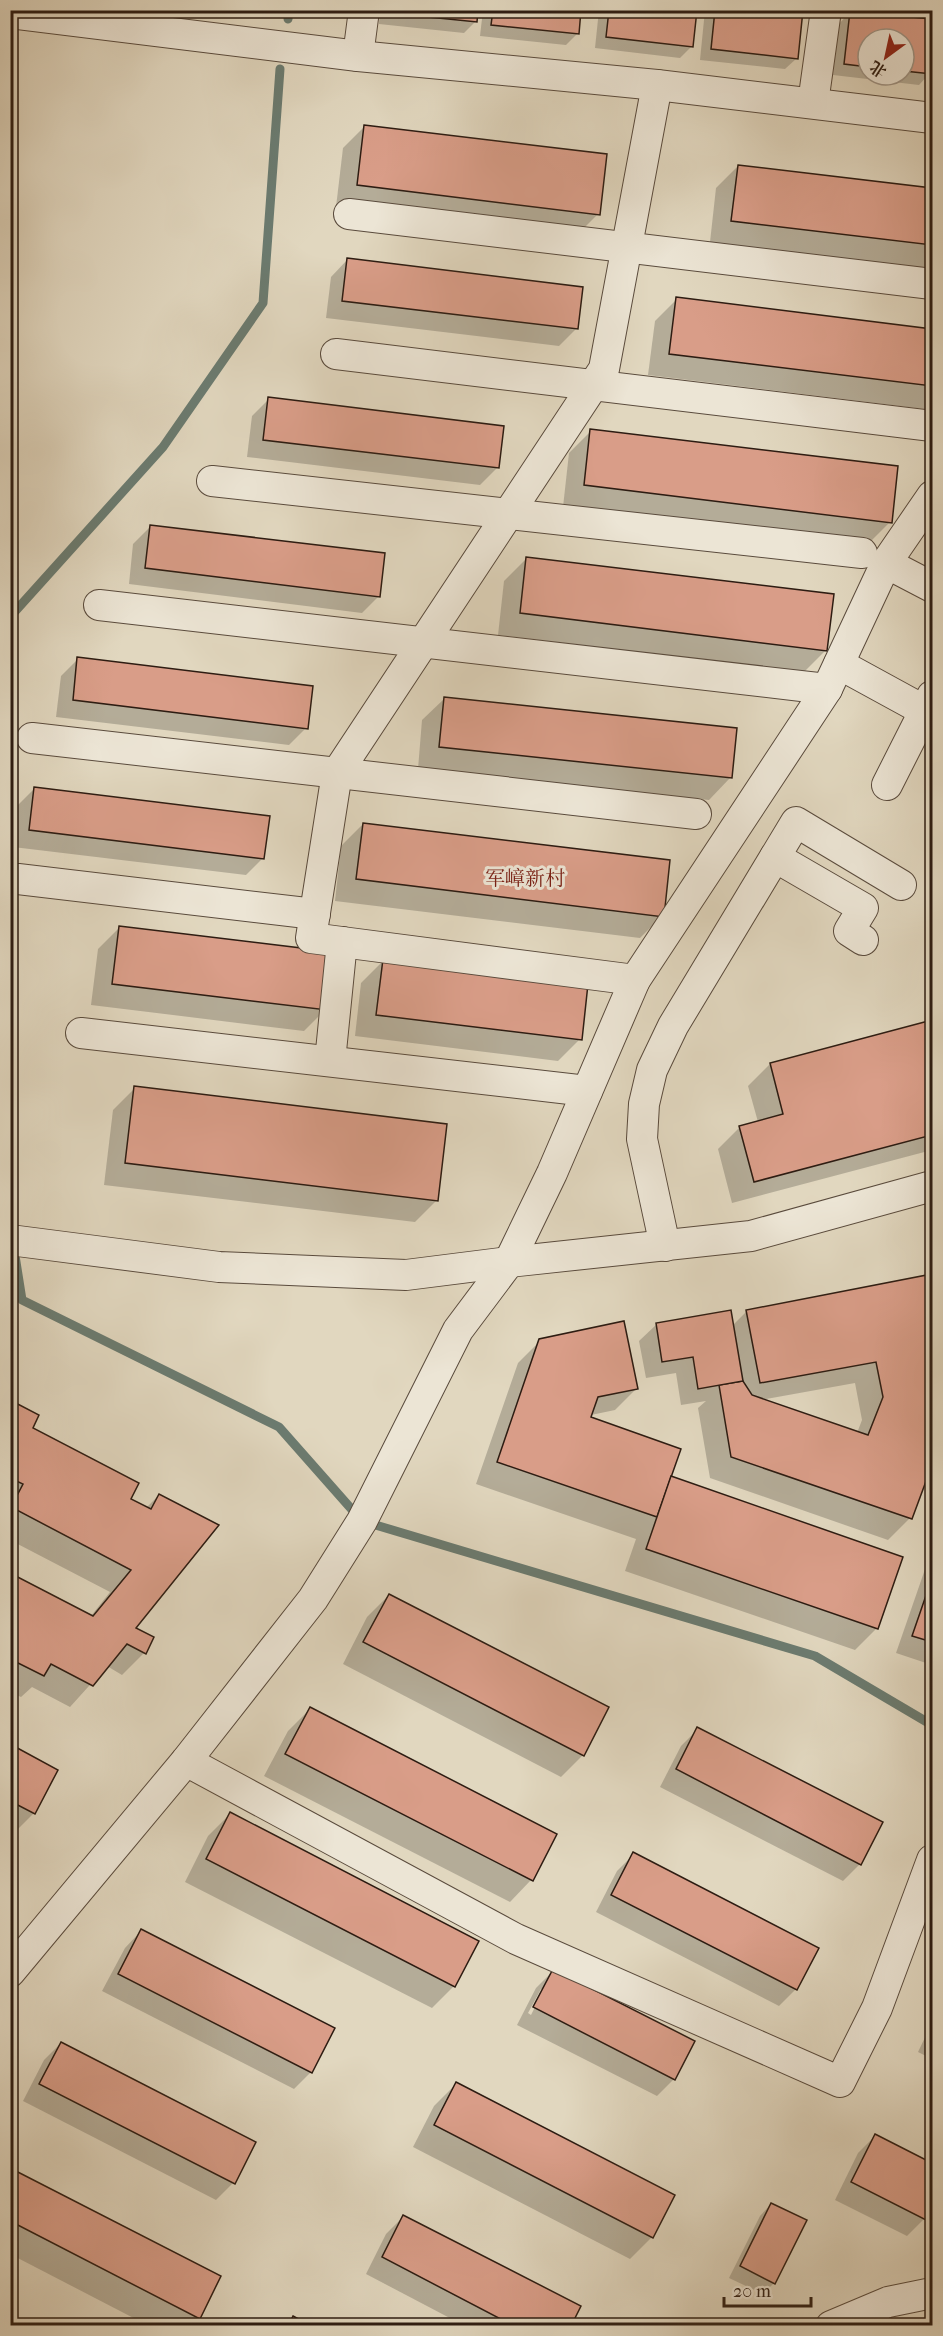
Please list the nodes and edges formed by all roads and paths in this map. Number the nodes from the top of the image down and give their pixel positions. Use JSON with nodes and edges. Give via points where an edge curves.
{"nodes":[{"id":1,"x":364,"y":10,"type":"edge"},
{"id":2,"x":826,"y":10,"type":"edge"},
{"id":3,"x":10,"y":13,"type":"edge"},
{"id":4,"x":358,"y":56,"type":"junction"},
{"id":5,"x":657,"y":85,"type":"junction"},
{"id":6,"x":813,"y":103,"type":"junction"},
{"id":7,"x":933,"y":118,"type":"edge"},
{"id":8,"x":349,"y":214,"type":"dead end"},
{"id":9,"x":627,"y":247,"type":"junction"},
{"id":10,"x":933,"y":284,"type":"edge"},
{"id":11,"x":336,"y":354,"type":"dead end"},
{"id":12,"x":594,"y":385,"type":"junction"},
{"id":13,"x":933,"y":426,"type":"edge"},
{"id":14,"x":212,"y":481,"type":"dead end"},
{"id":15,"x":930,"y":504,"type":"edge"},
{"id":16,"x":508,"y":514,"type":"junction"},
{"id":17,"x":874,"y":558,"type":"junction"},
{"id":18,"x":933,"y":586,"type":"edge"},
{"id":19,"x":99,"y":605,"type":"dead end"},
{"id":20,"x":423,"y":642,"type":"junction"},
{"id":21,"x":833,"y":677,"type":"junction"},
{"id":22,"x":929,"y":704,"type":"edge"},
{"id":23,"x":32,"y":738,"type":"dead end"},
{"id":24,"x":337,"y":773,"type":"junction"},
{"id":25,"x":887,"y":785,"type":"dead end"},
{"id":26,"x":696,"y":814,"type":"dead end"},
{"id":27,"x":775,"y":857,"type":"junction"},
{"id":28,"x":18,"y":879,"type":"dead end"},
{"id":29,"x":901,"y":885,"type":"dead end"},
{"id":30,"x":315,"y":914,"type":"junction"},
{"id":31,"x":863,"y":940,"type":"dead end"},
{"id":32,"x":342,"y":942,"type":"junction"},
{"id":33,"x":635,"y":980,"type":"junction"},
{"id":34,"x":81,"y":1033,"type":"dead end"},
{"id":35,"x":330,"y":1061,"type":"junction"},
{"id":36,"x":587,"y":1090,"type":"junction"},
{"id":37,"x":933,"y":1186,"type":"edge"},
{"id":38,"x":22,"y":1242,"type":"edge"},
{"id":39,"x":665,"y":1246,"type":"junction"},
{"id":40,"x":509,"y":1262,"type":"junction"},
{"id":41,"x":186,"y":1761,"type":"junction"},
{"id":42,"x":933,"y":1860,"type":"edge"},
{"id":43,"x":10,"y":1972,"type":"edge"},
{"id":44,"x":933,"y":2293,"type":"edge"},
{"id":45,"x":831,"y":2325,"type":"edge"}],
"edges":[{"from":1,"to":4,"type":"street"},
{"from":2,"to":6,"type":"street"},
{"from":3,"to":4,"type":"street"},
{"from":4,"to":5,"type":"street"},
{"from":5,"to":6,"type":"street"},
{"from":5,"to":9,"type":"street"},
{"from":6,"to":7,"type":"street"},
{"from":8,"to":9,"type":"street"},
{"from":9,"to":10,"type":"street"},
{"from":9,"to":12,"type":"street","via":[[604,369]]},
{"from":11,"to":12,"type":"street"},
{"from":12,"to":13,"type":"street"},
{"from":12,"to":16,"type":"street"},
{"from":14,"to":16,"type":"street"},
{"from":15,"to":17,"type":"street"},
{"from":16,"to":17,"type":"street"},
{"from":16,"to":20,"type":"street"},
{"from":17,"to":18,"type":"street"},
{"from":17,"to":21,"type":"street"},
{"from":19,"to":20,"type":"street"},
{"from":20,"to":21,"type":"street"},
{"from":20,"to":24,"type":"street"},
{"from":21,"to":22,"type":"street"},
{"from":21,"to":33,"type":"street"},
{"from":22,"to":25,"type":"street"},
{"from":23,"to":24,"type":"street"},
{"from":24,"to":26,"type":"street"},
{"from":24,"to":30,"type":"street"},
{"from":27,"to":29,"type":"street","via":[[796,822]]},
{"from":27,"to":31,"type":"street","via":[[863,908],[849,931]]},
{"from":27,"to":39,"type":"street","via":[[673,1026],[652,1070],[644,1104],[642,1139]]},
{"from":28,"to":30,"type":"street"},
{"from":30,"to":32,"type":"street","via":[[311,938]]},
{"from":32,"to":33,"type":"street"},
{"from":32,"to":35,"type":"street"},
{"from":33,"to":36,"type":"street"},
{"from":34,"to":35,"type":"street"},
{"from":35,"to":36,"type":"street"},
{"from":36,"to":40,"type":"street"},
{"from":37,"to":39,"type":"street","via":[[751,1236]]},
{"from":38,"to":40,"type":"street","via":[[219,1267],[406,1275]]},
{"from":39,"to":40,"type":"street"},
{"from":40,"to":41,"type":"street","via":[[458,1330],[362,1521],[313,1599]]},
{"from":41,"to":42,"type":"street","via":[[516,1939],[840,2082],[877,2008]]},
{"from":41,"to":43,"type":"street"},
{"from":44,"to":45,"type":"street","via":[[888,2302]]}]}
